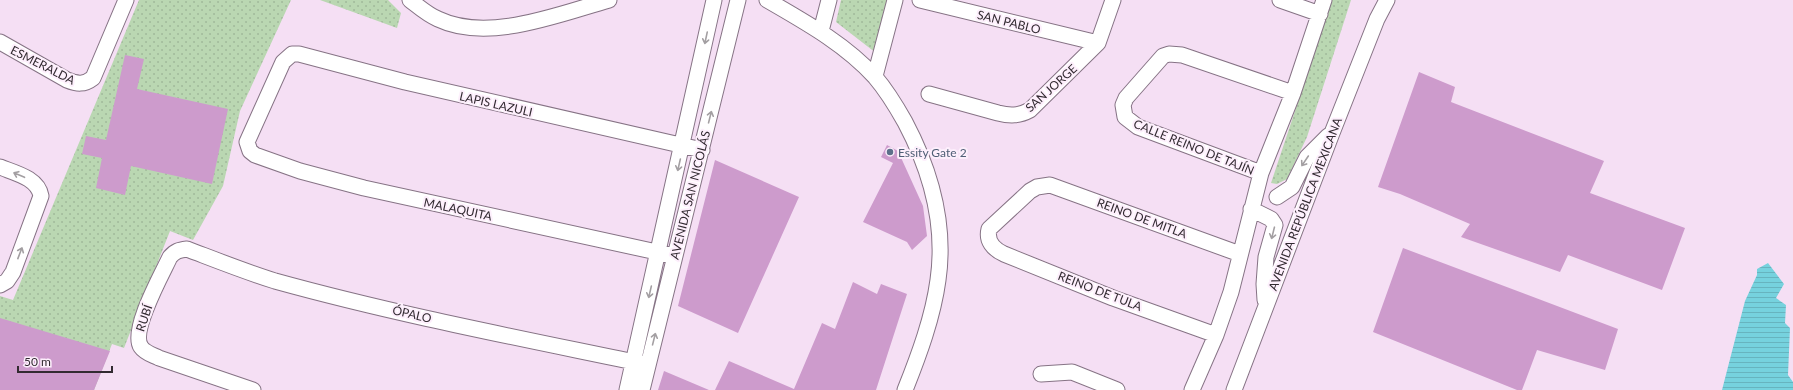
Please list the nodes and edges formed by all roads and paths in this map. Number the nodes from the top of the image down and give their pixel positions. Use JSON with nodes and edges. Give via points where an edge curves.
{"nodes":[{"id":1,"x":126,"y":0,"type":"edge"},
{"id":2,"x":410,"y":0,"type":"edge"},
{"id":3,"x":609,"y":0,"type":"edge"},
{"id":4,"x":714,"y":0,"type":"edge"},
{"id":5,"x":738,"y":0,"type":"edge"},
{"id":6,"x":767,"y":0,"type":"edge"},
{"id":7,"x":829,"y":0,"type":"edge"},
{"id":8,"x":895,"y":0,"type":"edge"},
{"id":9,"x":920,"y":0,"type":"edge"},
{"id":10,"x":1113,"y":0,"type":"edge"},
{"id":11,"x":1280,"y":0,"type":"edge"},
{"id":12,"x":1381,"y":0,"type":"edge"},
{"id":13,"x":1387,"y":0,"type":"edge"},
{"id":14,"x":1322,"y":7,"type":"edge"},
{"id":15,"x":1378,"y":19,"type":"junction"},
{"id":16,"x":821,"y":31,"type":"junction"},
{"id":17,"x":0,"y":42,"type":"edge"},
{"id":18,"x":1098,"y":43,"type":"junction"},
{"id":19,"x":875,"y":76,"type":"junction"},
{"id":20,"x":1293,"y":93,"type":"junction"},
{"id":21,"x":929,"y":94,"type":"dead end"},
{"id":22,"x":1332,"y":133,"type":"junction"},
{"id":23,"x":683,"y":146,"type":"junction"},
{"id":24,"x":247,"y":147,"type":"joint"},
{"id":25,"x":702,"y":150,"type":"junction"},
{"id":26,"x":0,"y":167,"type":"edge"},
{"id":27,"x":1261,"y":173,"type":"junction"},
{"id":28,"x":1256,"y":190,"type":"junction"},
{"id":29,"x":1277,"y":197,"type":"junction"},
{"id":30,"x":1303,"y":207,"type":"junction"},
{"id":31,"x":1251,"y":209,"type":"junction"},
{"id":32,"x":989,"y":240,"type":"joint"},
{"id":33,"x":180,"y":250,"type":"joint"},
{"id":34,"x":659,"y":253,"type":"junction"},
{"id":35,"x":1240,"y":254,"type":"junction"},
{"id":36,"x":675,"y":256,"type":"junction"},
{"id":37,"x":0,"y":285,"type":"edge"},
{"id":38,"x":1265,"y":306,"type":"junction"},
{"id":39,"x":1216,"y":335,"type":"junction"},
{"id":40,"x":641,"y":363,"type":"junction"},
{"id":41,"x":1040,"y":374,"type":"dead end"},
{"id":42,"x":253,"y":390,"type":"edge"},
{"id":43,"x":627,"y":390,"type":"edge"},
{"id":44,"x":642,"y":390,"type":"edge"},
{"id":45,"x":905,"y":390,"type":"edge"},
{"id":46,"x":1117,"y":390,"type":"edge"},
{"id":47,"x":1192,"y":390,"type":"edge"},
{"id":48,"x":1234,"y":390,"type":"edge"}],
"edges":[{"from":1,"to":17,"type":"street","name":"ESMERALDA","via":[[93,78],[88,83],[75,84]]},
{"from":2,"to":3,"type":"street","via":[[438,20],[456,25],[494,27],[522,24]]},
{"from":4,"to":23,"type":"street","name":"AVENIDA SAN NICOLÁS","one_way":true},
{"from":25,"to":5,"type":"street","name":"AVENIDA SAN NICOLÁS","one_way":true},
{"from":6,"to":16,"type":"street"},
{"from":7,"to":16,"type":"street"},
{"from":8,"to":19,"type":"street"},
{"from":9,"to":18,"type":"street","name":"SAN PABLO"},
{"from":10,"to":18,"type":"street","name":"SAN JORGE"},
{"from":11,"to":14,"type":"street"},
{"from":12,"to":15,"type":"street","name":"AVENIDA REPÚBLICA MEXICANA"},
{"from":13,"to":15,"type":"street","name":"AVENIDA REPÚBLICA MEXICANA"},
{"from":14,"to":20,"type":"street"},
{"from":15,"to":22,"type":"street","name":"AVENIDA REPÚBLICA MEXICANA"},
{"from":16,"to":19,"type":"street"},
{"from":18,"to":21,"type":"street","name":"SAN JORGE","via":[[1030,110],[1022,114],[1015,116],[998,113]]},
{"from":19,"to":45,"type":"street","via":[[891,98],[917,146],[930,179],[940,227],[939,268],[933,306]]},
{"from":20,"to":27,"type":"street"},
{"from":20,"to":27,"type":"street","name":"CALLE REINO DE TAJÍN","via":[[1182,55],[1169,54],[1159,60],[1126,98],[1123,105],[1125,117],[1138,127]]},
{"from":22,"to":29,"type":"street","one_way":true,"via":[[1307,158],[1292,187]]},
{"from":22,"to":30,"type":"street","name":"AVENIDA REPÚBLICA MEXICANA"},
{"from":23,"to":24,"type":"street","name":"LAPIS LAZULI","via":[[292,54],[283,62],[248,136]]},
{"from":23,"to":25,"type":"street","name":"LAPIS LAZULI"},
{"from":23,"to":34,"type":"street","name":"AVENIDA SAN NICOLÁS","one_way":true},
{"from":24,"to":34,"type":"street","name":"MALAQUITA","via":[[255,155],[300,171],[357,186]]},
{"from":25,"to":36,"type":"street","name":"AVENIDA SAN NICOLÁS"},
{"from":37,"to":26,"type":"street","one_way":true,"via":[[7,281],[13,272],[41,196],[37,185]]},
{"from":27,"to":28,"type":"street"},
{"from":28,"to":29,"type":"street"},
{"from":28,"to":31,"type":"street"},
{"from":29,"to":30,"type":"street"},
{"from":30,"to":38,"type":"street","name":"AVENIDA REPÚBLICA MEXICANA"},
{"from":31,"to":35,"type":"street"},
{"from":31,"to":38,"type":"street","one_way":true,"via":[[1271,219],[1275,226],[1266,257]]},
{"from":32,"to":35,"type":"street","name":"REINO DE MITLA","via":[[988,234],[993,224],[1030,191],[1043,185],[1058,187]]},
{"from":32,"to":39,"type":"street","name":"REINO DE TULA","via":[[993,247],[1004,254],[1113,298]]},
{"from":33,"to":40,"type":"street","name":"ÓPALO","via":[[187,249],[274,280],[327,294],[436,320]]},
{"from":33,"to":42,"type":"street","name":"RUBÍ","via":[[170,257],[142,320],[138,339],[141,346],[146,352],[159,358]]},
{"from":34,"to":36,"type":"street","name":"MALAQUITA"},
{"from":34,"to":40,"type":"street","name":"AVENIDA SAN NICOLÁS","one_way":true},
{"from":35,"to":39,"type":"street"},
{"from":40,"to":36,"type":"street","name":"AVENIDA SAN NICOLÁS","one_way":true},
{"from":38,"to":48,"type":"street","name":"AVENIDA REPÚBLICA MEXICANA"},
{"from":39,"to":47,"type":"street"},
{"from":40,"to":43,"type":"street","name":"AVENIDA SAN NICOLÁS"},
{"from":40,"to":44,"type":"street","name":"AVENIDA SAN NICOLÁS"},
{"from":41,"to":46,"type":"street","via":[[1072,372]]}]}
